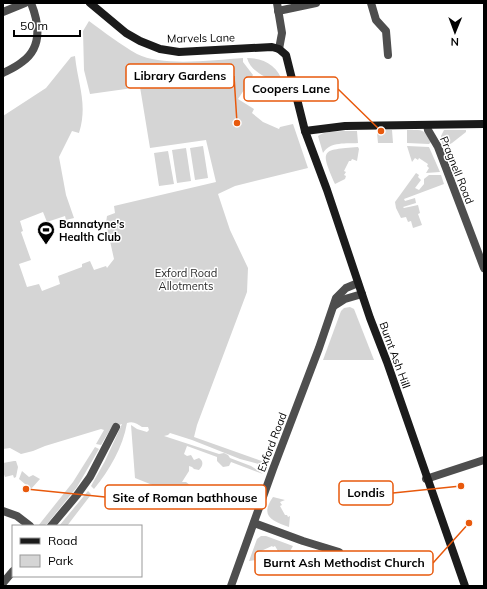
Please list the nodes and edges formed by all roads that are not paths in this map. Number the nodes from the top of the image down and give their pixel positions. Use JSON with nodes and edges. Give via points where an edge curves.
{"nodes":[{"id":1,"x":25,"y":3,"type":"edge"},
{"id":2,"x":31,"y":3,"type":"edge"},
{"id":3,"x":90,"y":3,"type":"edge"},
{"id":4,"x":316,"y":3,"type":"edge"},
{"id":5,"x":371,"y":3,"type":"edge"},
{"id":6,"x":278,"y":7,"type":"edge"},
{"id":7,"x":3,"y":12,"type":"edge"},
{"id":8,"x":279,"y":49,"type":"junction"},
{"id":9,"x":388,"y":55,"type":"dead end"},
{"id":10,"x":3,"y":73,"type":"edge"},
{"id":11,"x":484,"y":124,"type":"edge"},
{"id":12,"x":427,"y":125,"type":"junction"},
{"id":13,"x":305,"y":131,"type":"junction"},
{"id":14,"x":484,"y":268,"type":"edge"},
{"id":15,"x":358,"y":283,"type":"junction"},
{"id":16,"x":362,"y":294,"type":"junction"},
{"id":17,"x":334,"y":306,"type":"junction"},
{"id":18,"x":116,"y":427,"type":"dead end"},
{"id":19,"x":484,"y":460,"type":"edge"},
{"id":20,"x":426,"y":478,"type":"junction"},
{"id":21,"x":3,"y":511,"type":"edge"},
{"id":22,"x":254,"y":523,"type":"junction"},
{"id":23,"x":29,"y":525,"type":"edge"},
{"id":24,"x":52,"y":525,"type":"edge"},
{"id":25,"x":338,"y":552,"type":"dead end"},
{"id":26,"x":12,"y":572,"type":"edge"},
{"id":27,"x":3,"y":583,"type":"edge"},
{"id":28,"x":231,"y":586,"type":"edge"},
{"id":29,"x":464,"y":586,"type":"edge"}],
"edges":[{"from":1,"to":7,"type":"street"},
{"from":2,"to":10,"type":"street","via":[[37,21],[38,35],[35,44],[25,60]]},
{"from":3,"to":8,"type":"street","name":"Marvels Lane","via":[[126,33],[160,49],[179,52],[264,47]]},
{"from":4,"to":6,"type":"street"},
{"from":5,"to":9,"type":"street","via":[[376,20],[386,31]]},
{"from":6,"to":8,"type":"street","via":[[282,33]]},
{"from":8,"to":13,"type":"street","name":"Burnt Ash Hill","via":[[286,55]]},
{"from":11,"to":12,"type":"street"},
{"from":12,"to":13,"type":"street","via":[[345,126]]},
{"from":12,"to":14,"type":"street","name":"Pragnell Road","via":[[438,145]]},
{"from":13,"to":15,"type":"street","name":"Burnt Ash Hill"},
{"from":15,"to":16,"type":"street","name":"Burnt Ash Hill"},
{"from":15,"to":17,"type":"street","name":"Exford Road","via":[[344,289],[336,298]]},
{"from":16,"to":17,"type":"street","via":[[345,299]]},
{"from":16,"to":20,"type":"street","name":"Burnt Ash Hill"},
{"from":17,"to":22,"type":"street","name":"Exford Road"},
{"from":18,"to":24,"type":"street","via":[[90,477]]},
{"from":19,"to":20,"type":"street"},
{"from":20,"to":29,"type":"street","name":"Burnt Ash Hill"},
{"from":21,"to":23,"type":"street","via":[[17,516]]},
{"from":22,"to":25,"type":"street"},
{"from":22,"to":28,"type":"street","name":"Exford Road"},
{"from":26,"to":27,"type":"street"}]}
